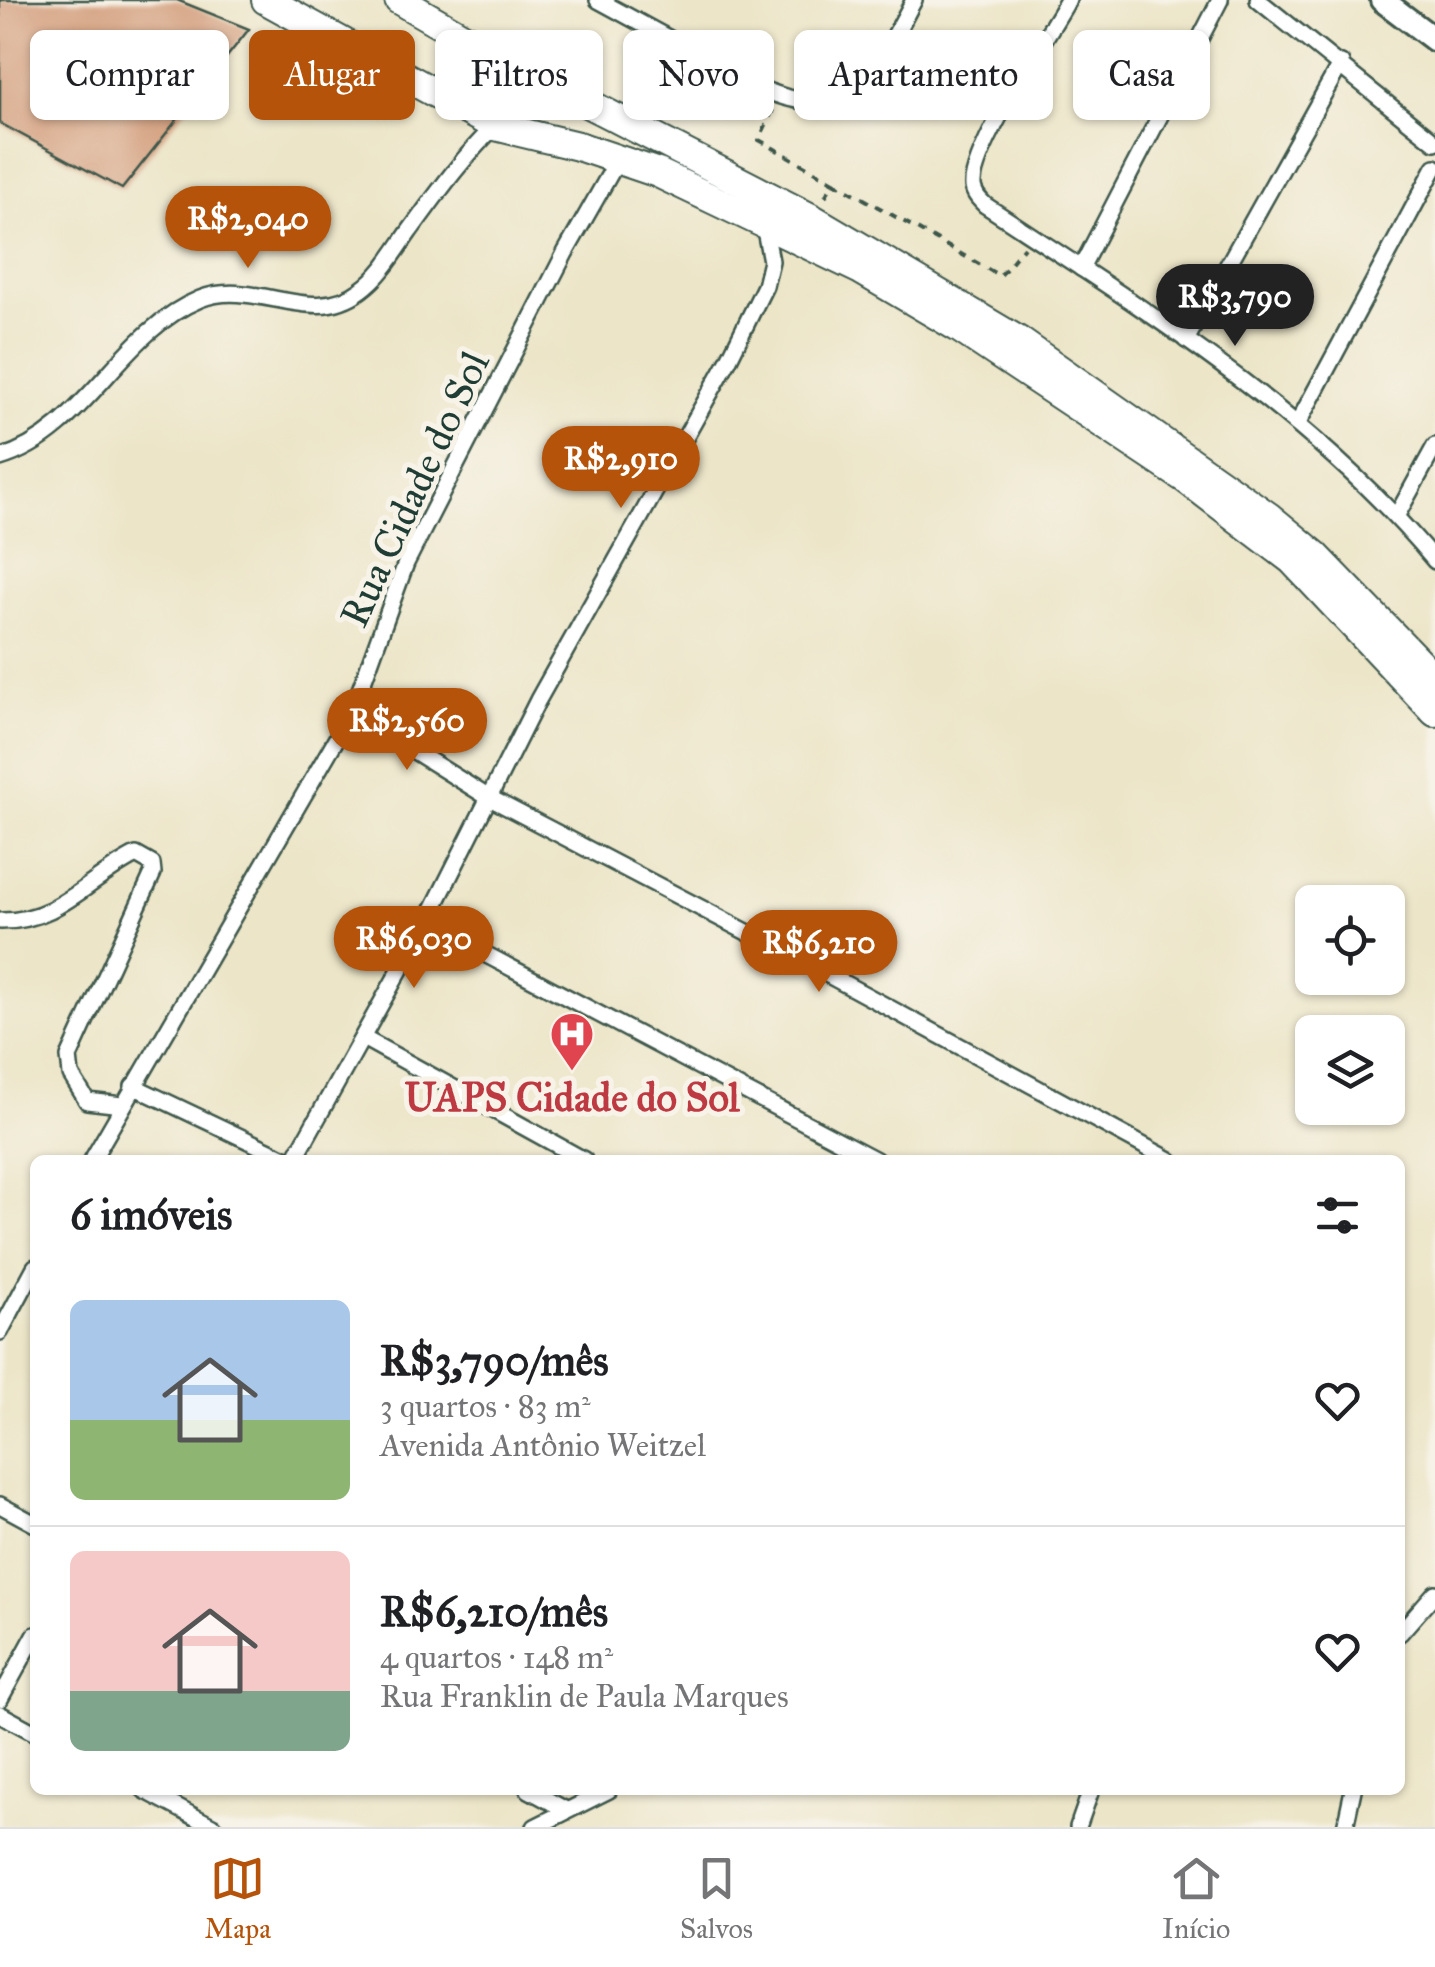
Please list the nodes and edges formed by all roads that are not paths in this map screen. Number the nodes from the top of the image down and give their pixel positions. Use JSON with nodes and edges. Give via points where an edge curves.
{"nodes":[{"id":1,"x":266,"y":0,"type":"edge"},
{"id":2,"x":399,"y":0,"type":"edge"},
{"id":3,"x":598,"y":0,"type":"edge"},
{"id":4,"x":914,"y":0,"type":"edge"},
{"id":5,"x":1068,"y":0,"type":"edge"},
{"id":6,"x":1220,"y":0,"type":"edge"},
{"id":7,"x":1258,"y":0,"type":"edge"},
{"id":8,"x":1382,"y":0,"type":"edge"},
{"id":9,"x":452,"y":30,"type":"edge"},
{"id":10,"x":1435,"y":40,"type":"edge"},
{"id":11,"x":1341,"y":63,"type":"junction"},
{"id":12,"x":603,"y":111,"type":"edge"},
{"id":13,"x":498,"y":120,"type":"edge"},
{"id":14,"x":588,"y":120,"type":"edge"},
{"id":15,"x":496,"y":126,"type":"junction"},
{"id":16,"x":1435,"y":142,"type":"edge"},
{"id":17,"x":619,"y":158,"type":"junction"},
{"id":18,"x":1435,"y":167,"type":"edge"},
{"id":19,"x":763,"y":222,"type":"junction"},
{"id":20,"x":1081,"y":268,"type":"junction"},
{"id":21,"x":1186,"y":340,"type":"junction"},
{"id":22,"x":1298,"y":422,"type":"junction"},
{"id":23,"x":1435,"y":446,"type":"edge"},
{"id":24,"x":0,"y":458,"type":"edge"},
{"id":25,"x":1397,"y":516,"type":"junction"},
{"id":26,"x":1435,"y":562,"type":"edge"},
{"id":27,"x":1435,"y":679,"type":"edge"},
{"id":28,"x":352,"y":712,"type":"junction"},
{"id":29,"x":1435,"y":712,"type":"edge"},
{"id":30,"x":486,"y":796,"type":"junction"},
{"id":31,"x":0,"y":921,"type":"edge"},
{"id":32,"x":426,"y":923,"type":"junction"},
{"id":33,"x":363,"y":1038,"type":"junction"},
{"id":34,"x":134,"y":1086,"type":"junction"},
{"id":35,"x":122,"y":1105,"type":"junction"},
{"id":36,"x":95,"y":1155,"type":"edge"},
{"id":37,"x":281,"y":1155,"type":"edge"},
{"id":38,"x":295,"y":1155,"type":"edge"},
{"id":39,"x":575,"y":1155,"type":"edge"},
{"id":40,"x":867,"y":1155,"type":"edge"},
{"id":41,"x":1161,"y":1155,"type":"edge"},
{"id":42,"x":30,"y":1275,"type":"edge"},
{"id":43,"x":0,"y":1332,"type":"edge"},
{"id":44,"x":0,"y":1506,"type":"edge"},
{"id":45,"x":30,"y":1521,"type":"edge"},
{"id":46,"x":1435,"y":1592,"type":"edge"},
{"id":47,"x":1405,"y":1626,"type":"edge"},
{"id":48,"x":30,"y":1644,"type":"edge"},
{"id":49,"x":0,"y":1699,"type":"edge"},
{"id":50,"x":0,"y":1714,"type":"edge"},
{"id":51,"x":30,"y":1729,"type":"edge"},
{"id":52,"x":153,"y":1795,"type":"edge"},
{"id":53,"x":538,"y":1795,"type":"edge"},
{"id":54,"x":598,"y":1795,"type":"edge"},
{"id":55,"x":1089,"y":1795,"type":"edge"},
{"id":56,"x":1352,"y":1795,"type":"edge"},
{"id":57,"x":566,"y":1810,"type":"junction"},
{"id":58,"x":214,"y":1827,"type":"edge"},
{"id":59,"x":535,"y":1827,"type":"edge"},
{"id":60,"x":1078,"y":1827,"type":"edge"},
{"id":61,"x":1345,"y":1827,"type":"edge"}],
"edges":[{"from":1,"to":15,"type":"highway"},
{"from":2,"to":9,"type":"highway"},
{"from":3,"to":4,"type":"street","via":[[780,96],[832,100],[862,87]]},
{"from":5,"to":20,"type":"street","via":[[983,148],[972,183],[985,205]]},
{"from":6,"to":20,"type":"street"},
{"from":7,"to":11,"type":"street"},
{"from":8,"to":10,"type":"main road"},
{"from":11,"to":16,"type":"street"},
{"from":11,"to":21,"type":"street"},
{"from":12,"to":27,"type":"highway","via":[[813,219],[1035,351],[1269,517]]},
{"from":13,"to":15,"type":"highway"},
{"from":14,"to":17,"type":"highway"},
{"from":15,"to":17,"type":"highway"},
{"from":15,"to":24,"type":"street","via":[[451,174],[383,268],[350,299],[317,307],[248,293],[204,298],[142,342],[41,441]]},
{"from":17,"to":19,"type":"highway"},
{"from":17,"to":28,"type":"street","name":"Rua Cidade do Sol","via":[[406,562]]},
{"from":18,"to":22,"type":"street"},
{"from":19,"to":29,"type":"highway","via":[[943,318],[1212,498],[1307,573]]},
{"from":19,"to":30,"type":"street","via":[[771,261],[765,286]]},
{"from":20,"to":21,"type":"street"},
{"from":21,"to":22,"type":"street"},
{"from":22,"to":25,"type":"street"},
{"from":23,"to":25,"type":"street"},
{"from":25,"to":26,"type":"street"},
{"from":28,"to":30,"type":"street"},
{"from":28,"to":34,"type":"street","name":"Rua Cidade do Sol"},
{"from":30,"to":32,"type":"street"},
{"from":30,"to":41,"type":"street"},
{"from":31,"to":35,"type":"street","via":[[32,919],[68,903],[136,855],[152,864],[69,1057],[71,1074],[88,1100]]},
{"from":32,"to":33,"type":"street"},
{"from":32,"to":40,"type":"street"},
{"from":33,"to":38,"type":"street"},
{"from":33,"to":39,"type":"street"},
{"from":34,"to":35,"type":"street","name":"Rua Cidade do Sol"},
{"from":34,"to":37,"type":"street"},
{"from":35,"to":36,"type":"street","name":"Rua Cidade do Sol"},
{"from":42,"to":43,"type":"street"},
{"from":44,"to":45,"type":"street"},
{"from":46,"to":47,"type":"street"},
{"from":48,"to":49,"type":"street"},
{"from":50,"to":51,"type":"street"},
{"from":52,"to":58,"type":"street"},
{"from":53,"to":57,"type":"street"},
{"from":54,"to":57,"type":"street"},
{"from":55,"to":60,"type":"street"},
{"from":56,"to":61,"type":"street"},
{"from":57,"to":59,"type":"street"}]}
